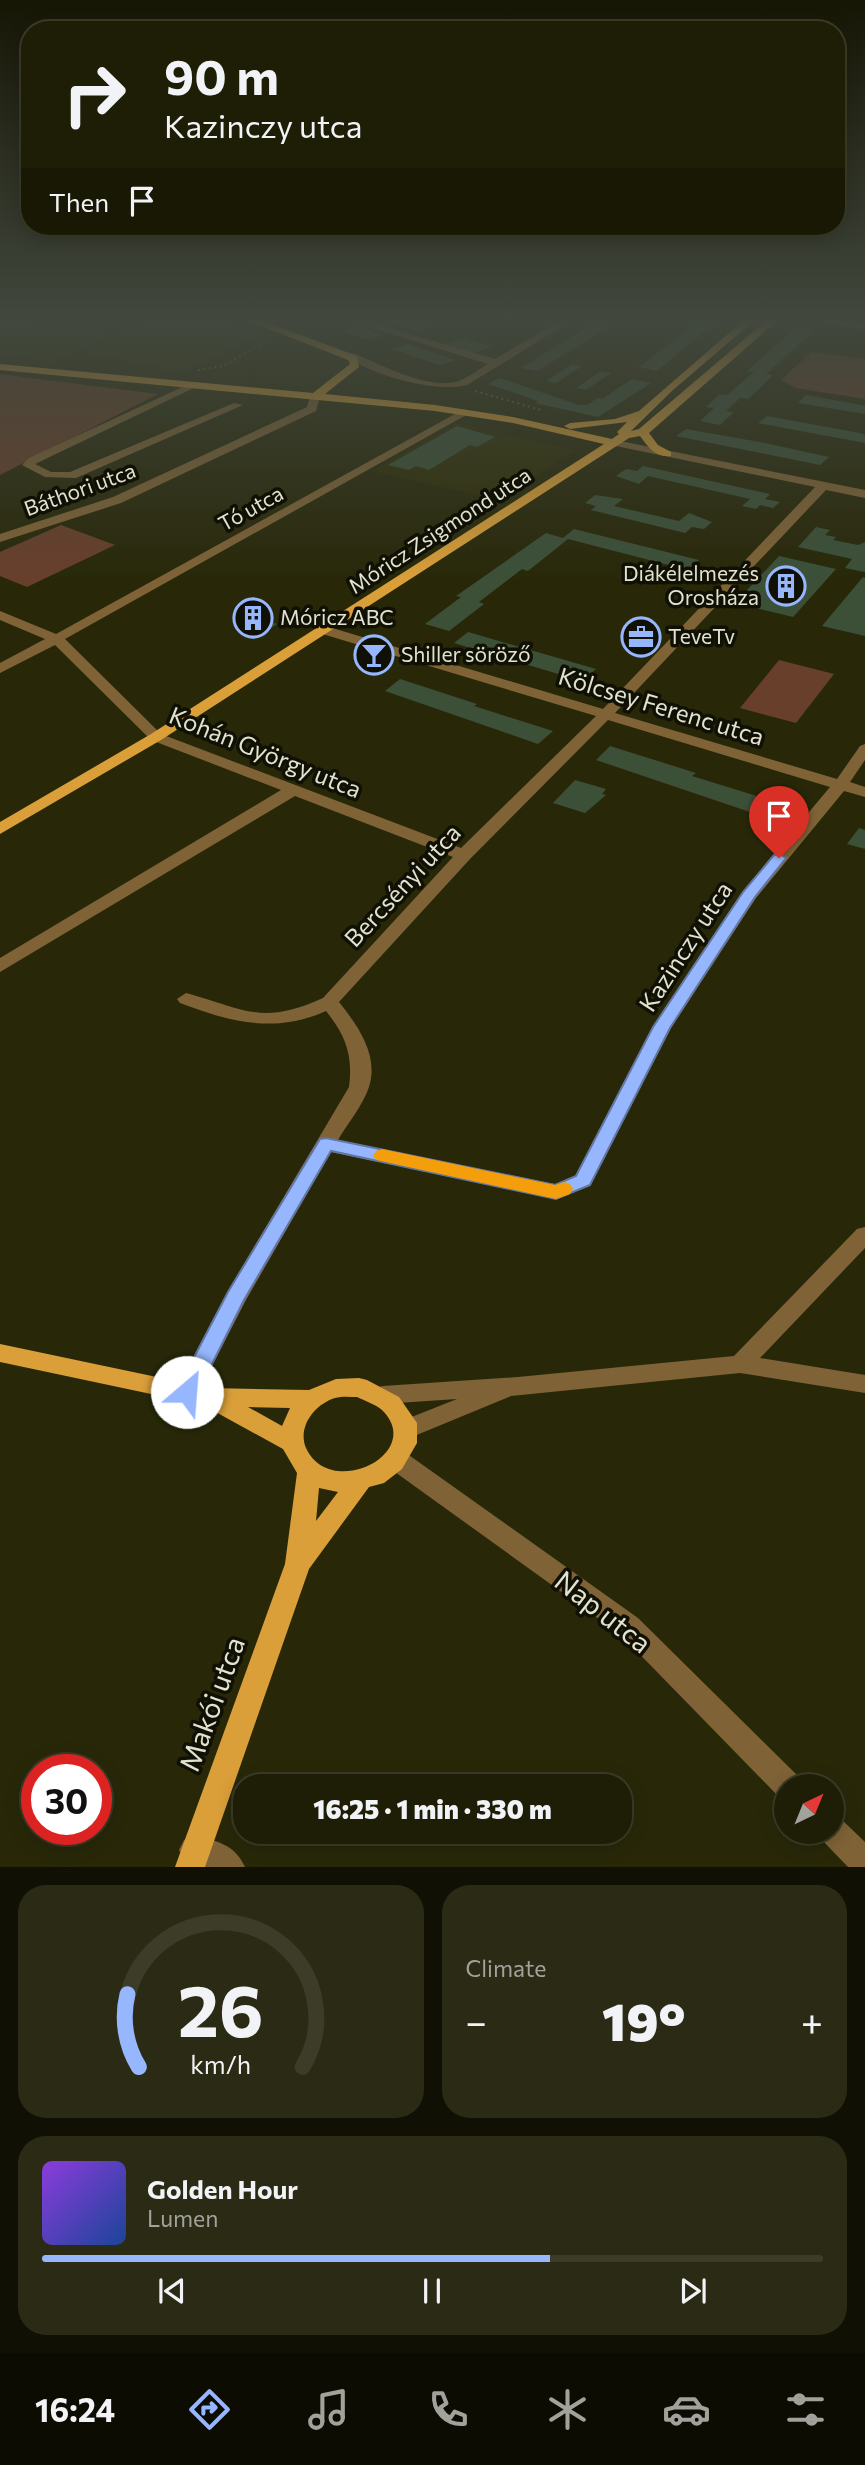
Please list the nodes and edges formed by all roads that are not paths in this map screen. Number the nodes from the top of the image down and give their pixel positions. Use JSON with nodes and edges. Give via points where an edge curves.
{"nodes":[{"id":1,"x":149,"y":406,"type":"edge"},
{"id":2,"x":235,"y":406,"type":"edge"},
{"id":3,"x":313,"y":406,"type":"edge"},
{"id":4,"x":410,"y":406,"type":"edge"},
{"id":5,"x":650,"y":406,"type":"edge"},
{"id":6,"x":673,"y":406,"type":"edge"},
{"id":7,"x":464,"y":412,"type":"junction"},
{"id":8,"x":643,"y":412,"type":"junction"},
{"id":9,"x":535,"y":425,"type":"junction"},
{"id":10,"x":643,"y":432,"type":"junction"},
{"id":11,"x":621,"y":439,"type":"junction"},
{"id":12,"x":667,"y":454,"type":"junction"},
{"id":13,"x":860,"y":481,"type":"dead end"},
{"id":14,"x":824,"y":485,"type":"junction"},
{"id":15,"x":851,"y":491,"type":"junction"},
{"id":16,"x":865,"y":494,"type":"edge"},
{"id":17,"x":0,"y":538,"type":"edge"},
{"id":18,"x":0,"y":615,"type":"edge"},
{"id":19,"x":324,"y":629,"type":"junction"},
{"id":20,"x":57,"y":639,"type":"junction"},
{"id":21,"x":0,"y":669,"type":"edge"},
{"id":22,"x":606,"y":714,"type":"junction"},
{"id":23,"x":156,"y":737,"type":"junction"},
{"id":24,"x":865,"y":749,"type":"edge"},
{"id":25,"x":839,"y":785,"type":"junction"},
{"id":26,"x":293,"y":790,"type":"junction"},
{"id":27,"x":865,"y":792,"type":"edge"},
{"id":28,"x":0,"y":829,"type":"edge"},
{"id":29,"x":464,"y":855,"type":"junction"},
{"id":30,"x":0,"y":966,"type":"edge"},
{"id":31,"x":187,"y":999,"type":"dead end"},
{"id":32,"x":329,"y":1002,"type":"junction"},
{"id":33,"x":326,"y":1144,"type":"junction"},
{"id":34,"x":865,"y":1235,"type":"edge"},
{"id":35,"x":0,"y":1353,"type":"edge"},
{"id":36,"x":740,"y":1364,"type":"junction"},
{"id":37,"x":865,"y":1384,"type":"edge"},
{"id":38,"x":518,"y":1386,"type":"junction"},
{"id":39,"x":198,"y":1395,"type":"junction"},
{"id":40,"x":383,"y":1395,"type":"junction"},
{"id":41,"x":311,"y":1399,"type":"junction"},
{"id":42,"x":407,"y":1429,"type":"junction"},
{"id":43,"x":290,"y":1442,"type":"junction"},
{"id":44,"x":397,"y":1460,"type":"junction"},
{"id":45,"x":309,"y":1471,"type":"junction"},
{"id":46,"x":360,"y":1481,"type":"junction"},
{"id":47,"x":298,"y":1564,"type":"junction"},
{"id":48,"x":776,"y":1774,"type":"edge"},
{"id":49,"x":844,"y":1842,"type":"edge"},
{"id":50,"x":192,"y":1858,"type":"edge"},
{"id":51,"x":865,"y":1863,"type":"edge"},
{"id":52,"x":230,"y":1867,"type":"edge"}],
"edges":[{"from":1,"to":2,"type":"street","via":[[28,465],[49,475],[72,477]]},
{"from":3,"to":17,"type":"street","name":"Báthori utca","via":[[133,494]]},
{"from":4,"to":7,"type":"main road"},
{"from":5,"to":8,"type":"main road"},
{"from":6,"to":10,"type":"main road"},
{"from":7,"to":9,"type":"main road"},
{"from":7,"to":20,"type":"street","name":"Tó utca"},
{"from":8,"to":9,"type":"main road","via":[[594,425]]},
{"from":8,"to":11,"type":"main road"},
{"from":9,"to":11,"type":"main road"},
{"from":10,"to":11,"type":"main road"},
{"from":10,"to":12,"type":"main road","via":[[654,447]]},
{"from":11,"to":12,"type":"street"},
{"from":11,"to":19,"type":"main road","name":"Móricz Zsigmond utca"},
{"from":12,"to":14,"type":"street"},
{"from":13,"to":15,"type":"street"},
{"from":14,"to":15,"type":"street"},
{"from":14,"to":22,"type":"street","name":"Bercsényi utca"},
{"from":15,"to":16,"type":"street"},
{"from":18,"to":20,"type":"street","name":"Kohán György utca"},
{"from":19,"to":22,"type":"street","name":"Kölcsey Ferenc utca"},
{"from":19,"to":23,"type":"main road","name":"Móricz Zsigmond utca"},
{"from":20,"to":21,"type":"street","name":"Tó utca"},
{"from":20,"to":23,"type":"street","name":"Kohán György utca"},
{"from":22,"to":25,"type":"street","name":"Kölcsey Ferenc utca"},
{"from":22,"to":29,"type":"street","name":"Bercsényi utca"},
{"from":23,"to":26,"type":"street","name":"Kohán György utca"},
{"from":23,"to":28,"type":"main road","name":"Móricz Zsigmond utca"},
{"from":24,"to":25,"type":"street","name":"Kazinczy utca"},
{"from":25,"to":27,"type":"street","name":"Kölcsey Ferenc utca"},
{"from":25,"to":33,"type":"street","name":"Kazinczy utca","via":[[749,895],[662,1027],[583,1181],[556,1192]]},
{"from":26,"to":29,"type":"street","name":"Kohán György utca"},
{"from":26,"to":30,"type":"street"},
{"from":29,"to":32,"type":"street","name":"Bercsényi utca"},
{"from":31,"to":32,"type":"street","via":[[225,1014],[269,1022],[304,1015]]},
{"from":32,"to":33,"type":"street","via":[[355,1035],[363,1062],[359,1087]]},
{"from":33,"to":39,"type":"street","via":[[236,1297]]},
{"from":34,"to":36,"type":"street"},
{"from":35,"to":39,"type":"main road"},
{"from":36,"to":37,"type":"street"},
{"from":36,"to":38,"type":"street"},
{"from":38,"to":40,"type":"street"},
{"from":38,"to":42,"type":"street"},
{"from":39,"to":41,"type":"main road"},
{"from":39,"to":43,"type":"main road"},
{"from":40,"to":41,"type":"main road","via":[[359,1387],[334,1388]]},
{"from":40,"to":42,"type":"main road","via":[[399,1409]]},
{"from":41,"to":43,"type":"main road","via":[[294,1419]]},
{"from":42,"to":44,"type":"main road"},
{"from":43,"to":45,"type":"main road"},
{"from":44,"to":46,"type":"main road","via":[[381,1474]]},
{"from":44,"to":48,"type":"street","name":"Nap utca","via":[[629,1626]]},
{"from":45,"to":46,"type":"main road","via":[[333,1481]]},
{"from":45,"to":47,"type":"main road","name":"Makói utca"},
{"from":46,"to":47,"type":"main road","name":"Makói utca"},
{"from":47,"to":50,"type":"main road","name":"Makói utca"},
{"from":49,"to":51,"type":"street"},
{"from":50,"to":52,"type":"street","via":[[220,1857]]}]}
